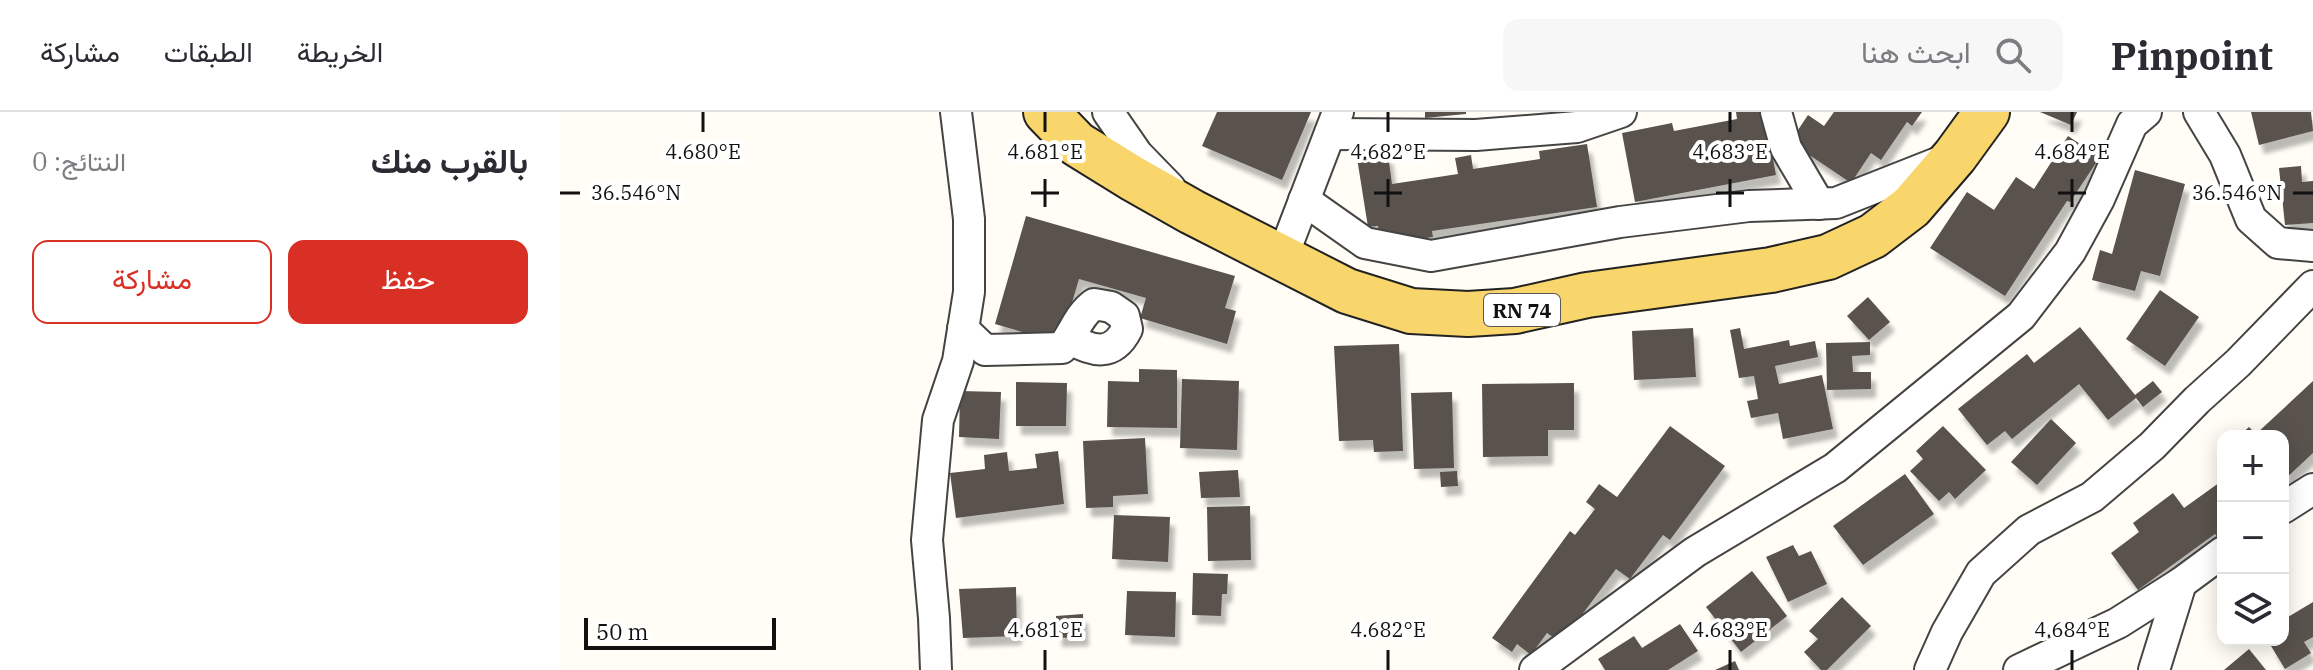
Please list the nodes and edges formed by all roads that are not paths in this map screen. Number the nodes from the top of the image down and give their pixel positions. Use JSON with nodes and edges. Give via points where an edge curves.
{"nodes":[{"id":1,"x":956,"y":112,"type":"edge"},
{"id":2,"x":1046,"y":112,"type":"edge"},
{"id":3,"x":1108,"y":112,"type":"edge"},
{"id":4,"x":1621,"y":112,"type":"edge"},
{"id":5,"x":1776,"y":112,"type":"edge"},
{"id":6,"x":1987,"y":112,"type":"edge"},
{"id":7,"x":2146,"y":112,"type":"edge"},
{"id":8,"x":2199,"y":112,"type":"edge"},
{"id":9,"x":1334,"y":123,"type":"edge"},
{"id":10,"x":1955,"y":156,"type":"junction"},
{"id":11,"x":1304,"y":200,"type":"junction"},
{"id":12,"x":1819,"y":204,"type":"junction"},
{"id":13,"x":1192,"y":212,"type":"junction"},
{"id":14,"x":2313,"y":246,"type":"edge"},
{"id":15,"x":1282,"y":258,"type":"junction"},
{"id":16,"x":2313,"y":286,"type":"edge"},
{"id":17,"x":963,"y":329,"type":"junction"},
{"id":18,"x":1070,"y":339,"type":"dead end"},
{"id":19,"x":2313,"y":489,"type":"edge"},
{"id":20,"x":2289,"y":504,"type":"edge"},
{"id":21,"x":2217,"y":556,"type":"edge"},
{"id":22,"x":2181,"y":583,"type":"junction"},
{"id":23,"x":936,"y":670,"type":"edge"},
{"id":24,"x":1535,"y":670,"type":"edge"},
{"id":25,"x":1930,"y":670,"type":"edge"},
{"id":26,"x":2019,"y":670,"type":"edge"},
{"id":27,"x":2154,"y":670,"type":"edge"}],
"edges":[{"from":1,"to":17,"type":"street","via":[[969,219]]},
{"from":2,"to":13,"type":"main road","number":"RN 74","via":[[1077,144]]},
{"from":3,"to":13,"type":"street","via":[[1137,154]]},
{"from":4,"to":9,"type":"street","via":[[1577,127],[1476,135],[1376,136]]},
{"from":5,"to":12,"type":"street","via":[[1786,148]]},
{"from":6,"to":10,"type":"main road","number":"RN 74"},
{"from":7,"to":24,"type":"street","via":[[2132,124],[2070,252],[2021,316],[1835,468],[1695,552]]},
{"from":8,"to":14,"type":"street","via":[[2225,155],[2251,219],[2278,243]]},
{"from":9,"to":11,"type":"street"},
{"from":10,"to":12,"type":"street","via":[[1836,203]]},
{"from":10,"to":15,"type":"main road","number":"RN 74","via":[[1911,207],[1873,236],[1828,257],[1515,311],[1411,311],[1347,291]]},
{"from":11,"to":12,"type":"street","via":[[1365,243],[1431,256],[1620,222],[1749,206]]},
{"from":11,"to":15,"type":"street"},
{"from":13,"to":15,"type":"main road","number":"RN 74"},
{"from":16,"to":25,"type":"street","via":[[2140,456],[2092,497],[2029,530],[1981,573]]},
{"from":17,"to":18,"type":"street","via":[[985,350],[1062,348]]},
{"from":17,"to":23,"type":"street","via":[[938,420],[927,540]]},
{"from":19,"to":20,"type":"street"},
{"from":21,"to":22,"type":"street"},
{"from":22,"to":26,"type":"street","via":[[2118,623]]},
{"from":22,"to":27,"type":"street"}]}
